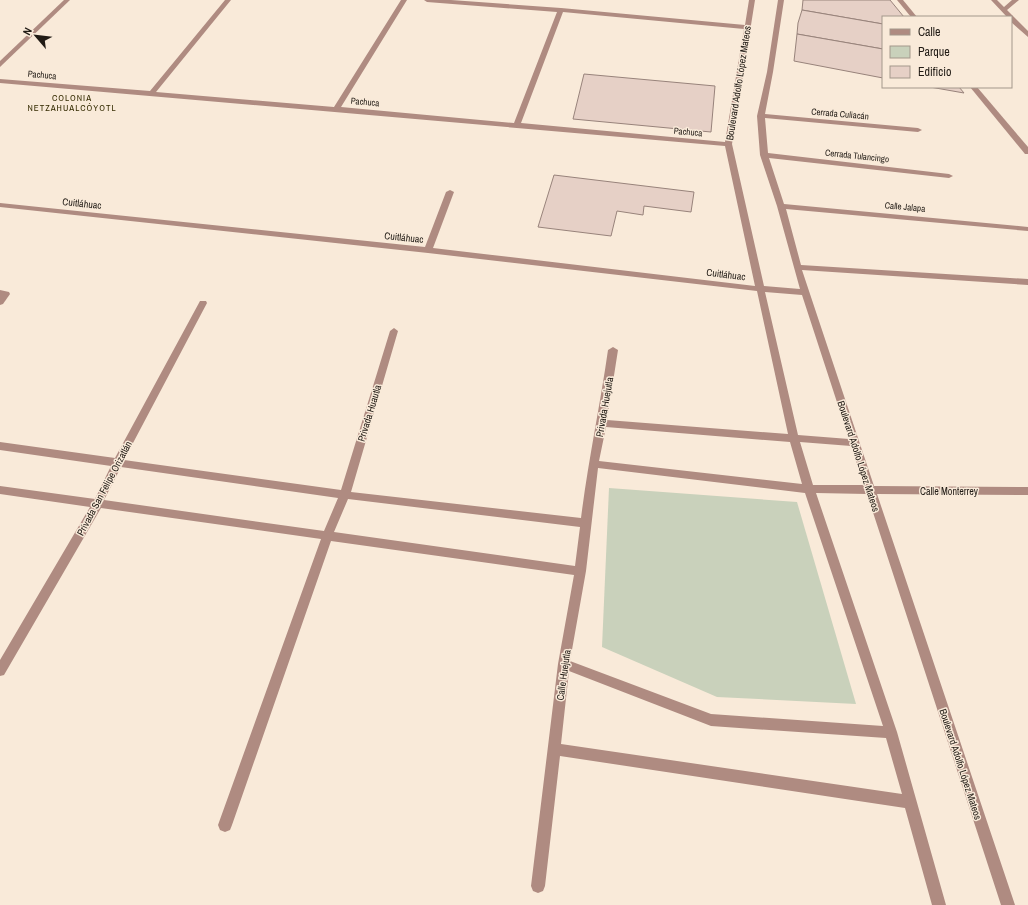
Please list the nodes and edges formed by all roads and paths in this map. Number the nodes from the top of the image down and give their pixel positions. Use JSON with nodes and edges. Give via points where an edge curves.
{"nodes":[{"id":1,"x":67,"y":0,"type":"edge"},
{"id":2,"x":228,"y":0,"type":"edge"},
{"id":3,"x":404,"y":0,"type":"edge"},
{"id":4,"x":427,"y":0,"type":"edge"},
{"id":5,"x":752,"y":0,"type":"edge"},
{"id":6,"x":781,"y":0,"type":"edge"},
{"id":7,"x":900,"y":0,"type":"edge"},
{"id":8,"x":994,"y":0,"type":"edge"},
{"id":9,"x":1016,"y":0,"type":"edge"},
{"id":10,"x":562,"y":10,"type":"junction"},
{"id":11,"x":1004,"y":10,"type":"junction"},
{"id":12,"x":913,"y":16,"type":"edge"},
{"id":13,"x":1010,"y":16,"type":"edge"},
{"id":14,"x":1012,"y":18,"type":"edge"},
{"id":15,"x":747,"y":27,"type":"junction"},
{"id":16,"x":1028,"y":35,"type":"edge"},
{"id":17,"x":0,"y":65,"type":"edge"},
{"id":18,"x":0,"y":81,"type":"edge"},
{"id":19,"x":974,"y":88,"type":"edge"},
{"id":20,"x":152,"y":93,"type":"junction"},
{"id":21,"x":336,"y":108,"type":"junction"},
{"id":22,"x":761,"y":116,"type":"junction"},
{"id":23,"x":517,"y":125,"type":"junction"},
{"id":24,"x":918,"y":130,"type":"dead end"},
{"id":25,"x":728,"y":144,"type":"junction"},
{"id":26,"x":1028,"y":152,"type":"edge"},
{"id":27,"x":764,"y":155,"type":"junction"},
{"id":28,"x":949,"y":176,"type":"dead end"},
{"id":29,"x":450,"y":192,"type":"dead end"},
{"id":30,"x":0,"y":205,"type":"edge"},
{"id":31,"x":781,"y":206,"type":"junction"},
{"id":32,"x":1028,"y":229,"type":"edge"},
{"id":33,"x":428,"y":250,"type":"junction"},
{"id":34,"x":797,"y":267,"type":"junction"},
{"id":35,"x":1028,"y":282,"type":"edge"},
{"id":36,"x":761,"y":289,"type":"junction"},
{"id":37,"x":805,"y":292,"type":"junction"},
{"id":38,"x":3,"y":293,"type":"edge"},
{"id":39,"x":0,"y":302,"type":"edge"},
{"id":40,"x":203,"y":303,"type":"dead end"},
{"id":41,"x":394,"y":331,"type":"dead end"},
{"id":42,"x":613,"y":350,"type":"dead end"},
{"id":43,"x":602,"y":423,"type":"junction"},
{"id":44,"x":794,"y":439,"type":"junction"},
{"id":45,"x":855,"y":443,"type":"junction"},
{"id":46,"x":0,"y":446,"type":"edge"},
{"id":47,"x":118,"y":462,"type":"junction"},
{"id":48,"x":593,"y":464,"type":"junction"},
{"id":49,"x":0,"y":490,"type":"edge"},
{"id":50,"x":809,"y":490,"type":"junction"},
{"id":51,"x":870,"y":491,"type":"junction"},
{"id":52,"x":1028,"y":491,"type":"edge"},
{"id":53,"x":345,"y":495,"type":"junction"},
{"id":54,"x":97,"y":505,"type":"junction"},
{"id":55,"x":585,"y":523,"type":"junction"},
{"id":56,"x":327,"y":536,"type":"junction"},
{"id":57,"x":580,"y":571,"type":"junction"},
{"id":58,"x":564,"y":664,"type":"junction"},
{"id":59,"x":0,"y":670,"type":"edge"},
{"id":60,"x":891,"y":732,"type":"junction"},
{"id":61,"x":554,"y":749,"type":"junction"},
{"id":62,"x":910,"y":802,"type":"junction"},
{"id":63,"x":224,"y":824,"type":"dead end"},
{"id":64,"x":538,"y":886,"type":"dead end"},
{"id":65,"x":939,"y":905,"type":"edge"},
{"id":66,"x":1008,"y":905,"type":"edge"}],
"edges":[{"from":1,"to":17,"type":"street"},
{"from":2,"to":20,"type":"street"},
{"from":3,"to":21,"type":"street"},
{"from":4,"to":10,"type":"street"},
{"from":5,"to":15,"type":"street","name":"Boulevard Adolfo López Mateos"},
{"from":6,"to":22,"type":"street","name":"Boulevard Adolfo López Mateos"},
{"from":7,"to":12,"type":"street"},
{"from":8,"to":11,"type":"street"},
{"from":9,"to":11,"type":"street"},
{"from":10,"to":15,"type":"street"},
{"from":10,"to":23,"type":"street"},
{"from":11,"to":13,"type":"street"},
{"from":14,"to":16,"type":"street"},
{"from":15,"to":25,"type":"street","name":"Boulevard Adolfo López Mateos"},
{"from":18,"to":20,"type":"street","name":"Pachuca"},
{"from":19,"to":26,"type":"street"},
{"from":20,"to":21,"type":"street","name":"Pachuca"},
{"from":21,"to":23,"type":"street","name":"Pachuca"},
{"from":22,"to":24,"type":"street","name":"Cerrada Culiacán"},
{"from":22,"to":27,"type":"street","name":"Boulevard Adolfo López Mateos"},
{"from":23,"to":25,"type":"street","name":"Pachuca"},
{"from":25,"to":36,"type":"street","name":"Boulevard Adolfo López Mateos"},
{"from":27,"to":28,"type":"street","name":"Cerrada Tulancingo"},
{"from":27,"to":31,"type":"street","name":"Boulevard Adolfo López Mateos"},
{"from":29,"to":33,"type":"street"},
{"from":30,"to":33,"type":"street","name":"Cuitláhuac"},
{"from":31,"to":32,"type":"street","name":"Calle Jalapa"},
{"from":31,"to":34,"type":"street","name":"Boulevard Adolfo López Mateos"},
{"from":33,"to":36,"type":"street","name":"Cuitláhuac"},
{"from":34,"to":35,"type":"street"},
{"from":34,"to":37,"type":"street","name":"Boulevard Adolfo López Mateos"},
{"from":36,"to":37,"type":"street","name":"Cuitláhuac"},
{"from":36,"to":44,"type":"street","name":"Boulevard Adolfo López Mateos"},
{"from":37,"to":45,"type":"street","name":"Boulevard Adolfo López Mateos"},
{"from":38,"to":39,"type":"street"},
{"from":40,"to":47,"type":"street","name":"Privada San Felipe Orizatlán"},
{"from":41,"to":53,"type":"street","name":"Privada Huautla"},
{"from":42,"to":43,"type":"street","name":"Privada Huejutla"},
{"from":43,"to":44,"type":"street"},
{"from":43,"to":48,"type":"street","name":"Privada Huejutla"},
{"from":44,"to":45,"type":"street"},
{"from":44,"to":50,"type":"street","name":"Boulevard Adolfo López Mateos"},
{"from":45,"to":51,"type":"street","name":"Boulevard Adolfo López Mateos"},
{"from":46,"to":47,"type":"street"},
{"from":47,"to":53,"type":"street"},
{"from":47,"to":54,"type":"street","name":"Privada San Felipe Orizatlán"},
{"from":48,"to":50,"type":"street","name":"Calle Monterrey"},
{"from":48,"to":55,"type":"street","name":"Calle Huejutla"},
{"from":49,"to":54,"type":"street"},
{"from":50,"to":51,"type":"street","name":"Calle Monterrey"},
{"from":50,"to":60,"type":"street","name":"Boulevard Adolfo López Mateos"},
{"from":51,"to":52,"type":"street","name":"Calle Monterrey"},
{"from":51,"to":66,"type":"street","name":"Boulevard Adolfo López Mateos"},
{"from":53,"to":55,"type":"street"},
{"from":53,"to":56,"type":"street","name":"Privada Huautla"},
{"from":54,"to":56,"type":"street"},
{"from":54,"to":59,"type":"street","name":"Privada San Felipe Orizatlán"},
{"from":55,"to":57,"type":"street","name":"Calle Huejutla"},
{"from":56,"to":57,"type":"street"},
{"from":56,"to":63,"type":"street","name":"Privada Huautla"},
{"from":57,"to":58,"type":"street","name":"Calle Huejutla"},
{"from":58,"to":60,"type":"street","via":[[711,720]]},
{"from":58,"to":61,"type":"street","name":"Calle Huejutla"},
{"from":60,"to":62,"type":"street","name":"Boulevard Adolfo López Mateos"},
{"from":61,"to":62,"type":"street"},
{"from":61,"to":64,"type":"street","name":"Calle Huejutla"},
{"from":62,"to":65,"type":"street","name":"Boulevard Adolfo López Mateos"}]}
